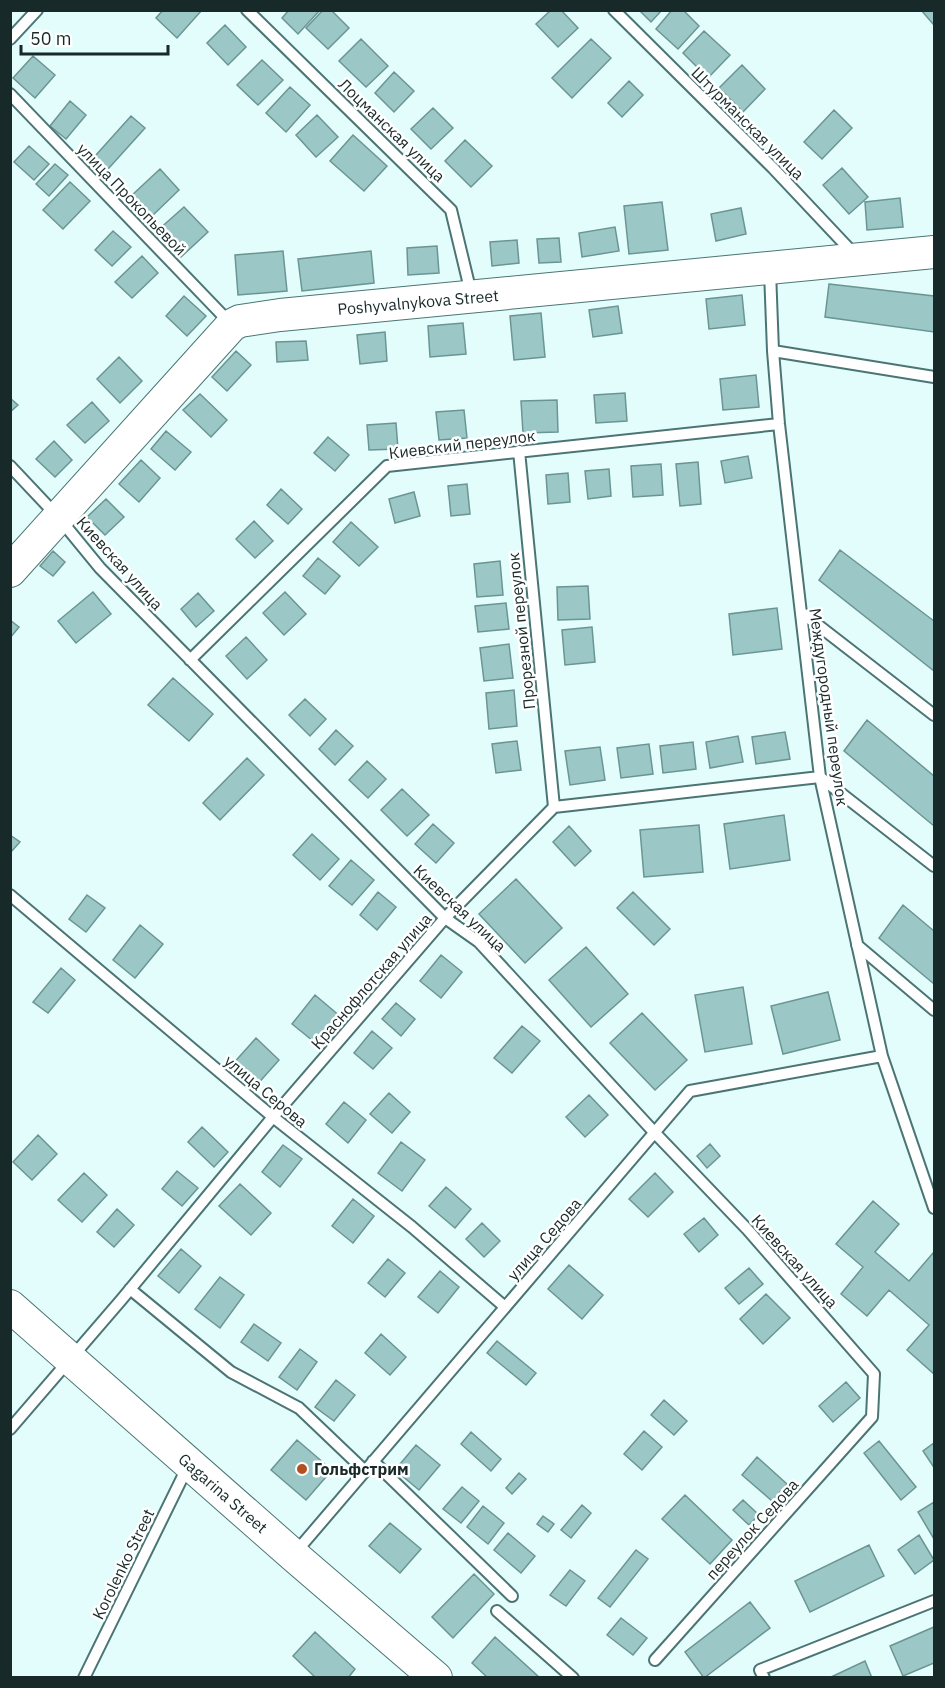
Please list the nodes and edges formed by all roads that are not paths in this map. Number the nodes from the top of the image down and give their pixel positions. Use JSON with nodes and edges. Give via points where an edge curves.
{"nodes":[{"id":1,"x":37,"y":10,"type":"edge"},
{"id":2,"x":247,"y":10,"type":"edge"},
{"id":3,"x":614,"y":10,"type":"edge"},
{"id":4,"x":10,"y":39,"type":"edge"},
{"id":5,"x":10,"y":94,"type":"edge"},
{"id":6,"x":934,"y":252,"type":"edge"},
{"id":7,"x":859,"y":259,"type":"junction"},
{"id":8,"x":770,"y":268,"type":"junction"},
{"id":9,"x":472,"y":296,"type":"junction"},
{"id":10,"x":232,"y":325,"type":"junction"},
{"id":11,"x":773,"y":351,"type":"junction"},
{"id":12,"x":934,"y":377,"type":"edge"},
{"id":13,"x":779,"y":424,"type":"junction"},
{"id":14,"x":519,"y":451,"type":"junction"},
{"id":15,"x":10,"y":466,"type":"edge"},
{"id":16,"x":59,"y":518,"type":"junction"},
{"id":17,"x":10,"y":571,"type":"edge"},
{"id":18,"x":801,"y":612,"type":"junction"},
{"id":19,"x":190,"y":660,"type":"junction"},
{"id":20,"x":934,"y":715,"type":"edge"},
{"id":21,"x":820,"y":777,"type":"junction"},
{"id":22,"x":554,"y":807,"type":"junction"},
{"id":23,"x":934,"y":866,"type":"edge"},
{"id":24,"x":10,"y":895,"type":"edge"},
{"id":25,"x":445,"y":918,"type":"junction"},
{"id":26,"x":857,"y":945,"type":"junction"},
{"id":27,"x":934,"y":1010,"type":"edge"},
{"id":28,"x":882,"y":1056,"type":"junction"},
{"id":29,"x":273,"y":1117,"type":"junction"},
{"id":30,"x":654,"y":1132,"type":"junction"},
{"id":31,"x":934,"y":1208,"type":"edge"},
{"id":32,"x":130,"y":1289,"type":"junction"},
{"id":33,"x":10,"y":1306,"type":"edge"},
{"id":34,"x":505,"y":1307,"type":"junction"},
{"id":35,"x":70,"y":1359,"type":"junction"},
{"id":36,"x":872,"y":1418,"type":"joint"},
{"id":37,"x":10,"y":1429,"type":"edge"},
{"id":38,"x":373,"y":1461,"type":"junction"},
{"id":39,"x":189,"y":1463,"type":"junction"},
{"id":40,"x":365,"y":1471,"type":"junction"},
{"id":41,"x":293,"y":1555,"type":"junction"},
{"id":42,"x":512,"y":1596,"type":"dead end"},
{"id":43,"x":934,"y":1601,"type":"edge"},
{"id":44,"x":497,"y":1611,"type":"dead end"},
{"id":45,"x":655,"y":1660,"type":"dead end"},
{"id":46,"x":760,"y":1675,"type":"edge"},
{"id":47,"x":84,"y":1677,"type":"edge"},
{"id":48,"x":436,"y":1677,"type":"edge"},
{"id":49,"x":573,"y":1677,"type":"edge"}],
"edges":[{"from":1,"to":4,"type":"lane"},
{"from":2,"to":9,"type":"lane","name":"Лоцманская улица","via":[[452,210]]},
{"from":3,"to":7,"type":"lane","name":"Штурманская улица"},
{"from":5,"to":10,"type":"lane","name":"улица Прокопьевой"},
{"from":6,"to":7,"type":"main road","name":"Poshyvalnykova Street"},
{"from":7,"to":8,"type":"main road","name":"Poshyvalnykova Street"},
{"from":8,"to":9,"type":"main road","name":"Poshyvalnykova Street"},
{"from":8,"to":11,"type":"lane","name":"Междугородный переулок"},
{"from":9,"to":10,"type":"main road","name":"Poshyvalnykova Street","via":[[280,315]]},
{"from":10,"to":16,"type":"main road"},
{"from":11,"to":12,"type":"lane"},
{"from":11,"to":13,"type":"lane","name":"Междугородный переулок"},
{"from":13,"to":14,"type":"lane","name":"Киевский переулок"},
{"from":13,"to":18,"type":"lane","name":"Междугородный переулок"},
{"from":14,"to":19,"type":"lane","name":"Киевский переулок","via":[[387,466]]},
{"from":14,"to":22,"type":"lane","name":"Прорезной переулок"},
{"from":15,"to":16,"type":"lane","name":"Киевская улица"},
{"from":16,"to":17,"type":"main road"},
{"from":16,"to":19,"type":"lane","name":"Киевская улица","via":[[100,568]]},
{"from":18,"to":20,"type":"lane"},
{"from":18,"to":21,"type":"lane","name":"Междугородный переулок"},
{"from":19,"to":25,"type":"lane","name":"Киевская улица"},
{"from":21,"to":22,"type":"lane"},
{"from":21,"to":23,"type":"lane"},
{"from":21,"to":26,"type":"lane","name":"Междугородный переулок"},
{"from":22,"to":25,"type":"lane","name":"Краснофлотская улица"},
{"from":24,"to":29,"type":"lane","name":"улица Серова"},
{"from":25,"to":29,"type":"lane","name":"Краснофлотская улица"},
{"from":25,"to":30,"type":"lane","name":"Киевская улица","via":[[479,942]]},
{"from":26,"to":27,"type":"lane"},
{"from":26,"to":28,"type":"lane","name":"Междугородный переулок"},
{"from":28,"to":30,"type":"lane","name":"улица Седова","via":[[690,1091]]},
{"from":28,"to":31,"type":"lane","name":"Междугородный переулок"},
{"from":29,"to":32,"type":"lane","name":"Краснофлотская улица"},
{"from":29,"to":34,"type":"lane","name":"улица Серова"},
{"from":30,"to":34,"type":"lane","name":"улица Седова"},
{"from":30,"to":36,"type":"lane","name":"Киевская улица","via":[[747,1229],[874,1374]]},
{"from":32,"to":35,"type":"lane","name":"Краснофлотская улица"},
{"from":32,"to":40,"type":"lane","via":[[231,1372],[299,1408]]},
{"from":33,"to":35,"type":"main road","name":"Gagarina Street"},
{"from":34,"to":38,"type":"lane","name":"улица Седова"},
{"from":35,"to":37,"type":"lane","name":"Краснофлотская улица"},
{"from":35,"to":39,"type":"main road","name":"Gagarina Street"},
{"from":36,"to":45,"type":"lane","name":"переулок Седова"},
{"from":38,"to":40,"type":"lane","name":"улица Седова"},
{"from":38,"to":42,"type":"lane"},
{"from":39,"to":41,"type":"main road","name":"Gagarina Street"},
{"from":39,"to":47,"type":"lane","name":"Korolenko Street"},
{"from":40,"to":41,"type":"lane","name":"улица Седова"},
{"from":41,"to":48,"type":"main road","name":"Gagarina Street"},
{"from":43,"to":46,"type":"lane"},
{"from":44,"to":49,"type":"lane"}]}
